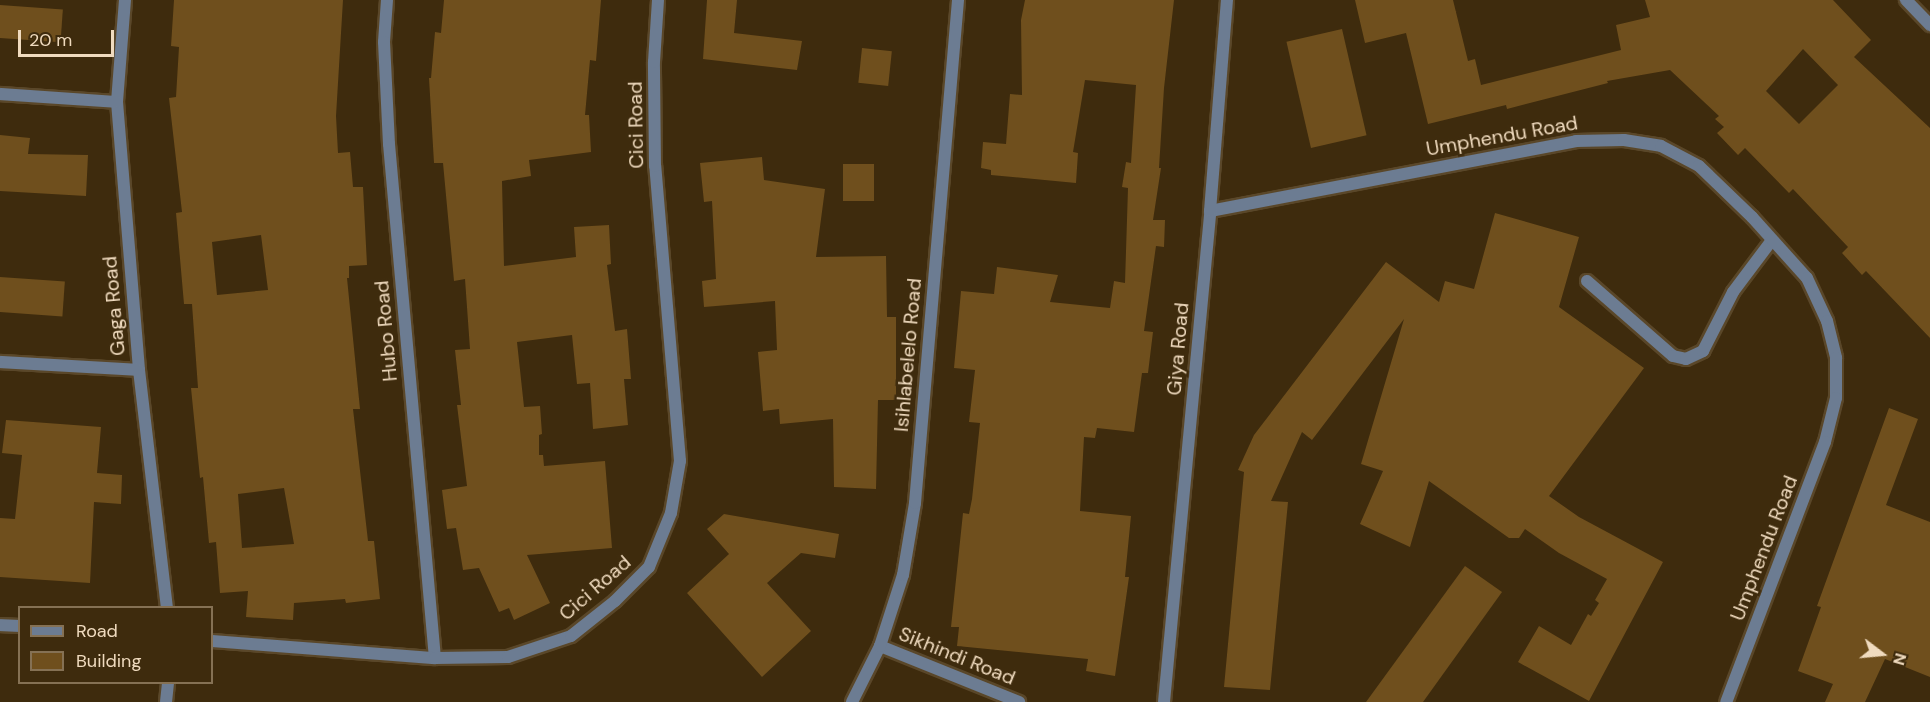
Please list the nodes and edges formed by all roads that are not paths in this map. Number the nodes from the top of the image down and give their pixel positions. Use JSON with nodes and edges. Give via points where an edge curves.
{"nodes":[{"id":1,"x":125,"y":0,"type":"edge"},
{"id":2,"x":387,"y":0,"type":"edge"},
{"id":3,"x":658,"y":0,"type":"edge"},
{"id":4,"x":958,"y":0,"type":"edge"},
{"id":5,"x":1227,"y":0,"type":"edge"},
{"id":6,"x":1906,"y":0,"type":"edge"},
{"id":7,"x":1930,"y":25,"type":"edge"},
{"id":8,"x":0,"y":94,"type":"edge"},
{"id":9,"x":117,"y":102,"type":"junction"},
{"id":10,"x":1210,"y":212,"type":"junction"},
{"id":11,"x":1772,"y":240,"type":"junction"},
{"id":12,"x":1587,"y":281,"type":"dead end"},
{"id":13,"x":0,"y":362,"type":"edge"},
{"id":14,"x":139,"y":370,"type":"junction"},
{"id":15,"x":167,"y":606,"type":"edge"},
{"id":16,"x":0,"y":625,"type":"edge"},
{"id":17,"x":18,"y":626,"type":"edge"},
{"id":18,"x":213,"y":641,"type":"edge"},
{"id":19,"x":880,"y":646,"type":"junction"},
{"id":20,"x":435,"y":658,"type":"junction"},
{"id":21,"x":168,"y":684,"type":"edge"},
{"id":22,"x":166,"y":702,"type":"edge"},
{"id":23,"x":852,"y":702,"type":"edge"},
{"id":24,"x":1019,"y":702,"type":"edge"},
{"id":25,"x":1164,"y":702,"type":"edge"},
{"id":26,"x":1726,"y":702,"type":"edge"}],
"edges":[{"from":1,"to":9,"type":"street","name":"Gaga Road"},
{"from":2,"to":20,"type":"street","name":"Hubo Road","via":[[384,42],[388,144]]},
{"from":3,"to":20,"type":"street","name":"Cici Road","via":[[655,166],[680,461],[671,513],[649,567],[571,636],[508,657]]},
{"from":4,"to":19,"type":"street","name":"Isihlabelelo Road","via":[[915,503],[903,574]]},
{"from":5,"to":10,"type":"street","name":"Giya Road"},
{"from":6,"to":7,"type":"street"},
{"from":8,"to":9,"type":"street"},
{"from":9,"to":14,"type":"street","name":"Gaga Road"},
{"from":10,"to":11,"type":"street","name":"Umphendu Road","via":[[1576,141],[1624,140],[1661,146],[1699,166]]},
{"from":10,"to":25,"type":"street","name":"Giya Road"},
{"from":11,"to":12,"type":"street","via":[[1733,292],[1703,351],[1686,359],[1672,356]]},
{"from":11,"to":26,"type":"street","name":"Umphendu Road","via":[[1807,278],[1827,321],[1836,358],[1836,398],[1825,442]]},
{"from":13,"to":14,"type":"street"},
{"from":14,"to":15,"type":"street","name":"Gaga Road"},
{"from":16,"to":17,"type":"street"},
{"from":18,"to":20,"type":"street","name":"Cici Road"},
{"from":19,"to":23,"type":"street","name":"Isihlabelelo Road"},
{"from":19,"to":24,"type":"street","name":"Sikhindi Road"},
{"from":21,"to":22,"type":"street"}]}
